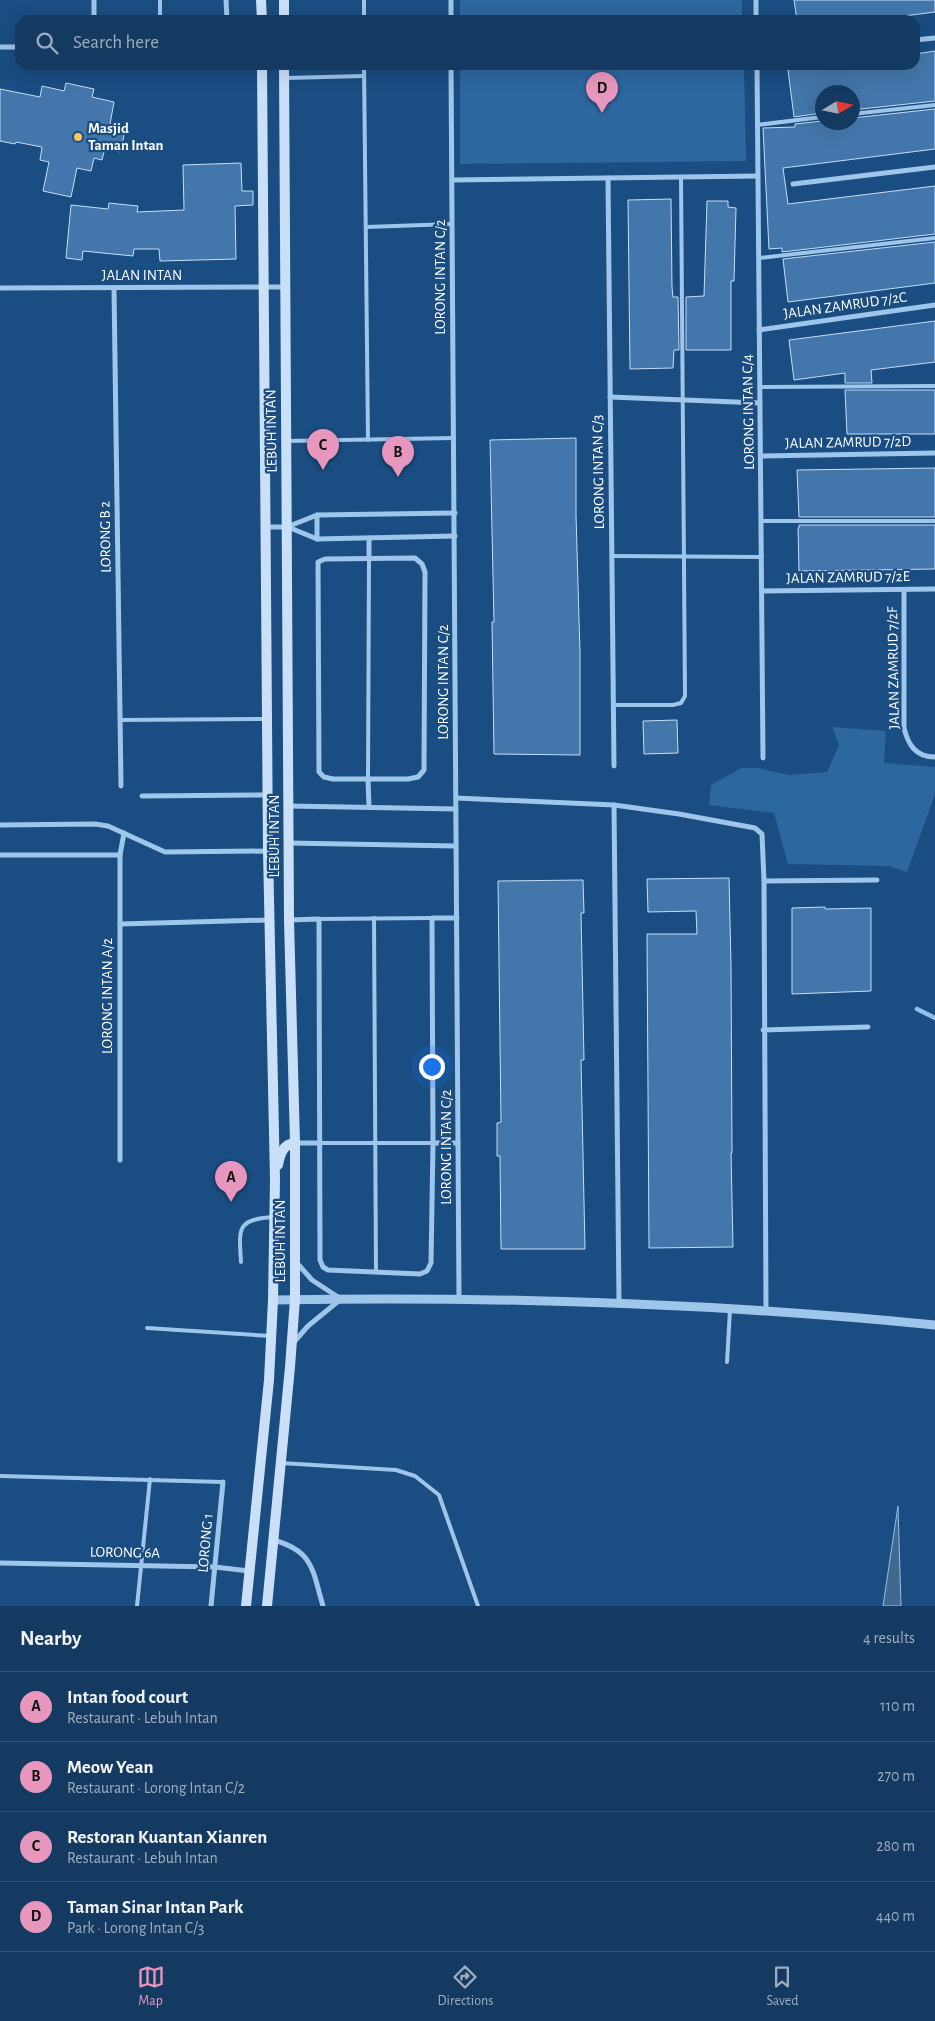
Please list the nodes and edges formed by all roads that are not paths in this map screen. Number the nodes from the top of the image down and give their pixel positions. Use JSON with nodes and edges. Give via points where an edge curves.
{"nodes":[{"id":1,"x":94,"y":0,"type":"edge"},
{"id":2,"x":160,"y":0,"type":"edge"},
{"id":3,"x":226,"y":0,"type":"edge"},
{"id":4,"x":261,"y":0,"type":"edge"},
{"id":5,"x":284,"y":0,"type":"edge"},
{"id":6,"x":364,"y":0,"type":"edge"},
{"id":7,"x":451,"y":0,"type":"edge"},
{"id":8,"x":756,"y":0,"type":"edge"},
{"id":9,"x":94,"y":15,"type":"edge"},
{"id":10,"x":160,"y":15,"type":"edge"},
{"id":11,"x":227,"y":15,"type":"edge"},
{"id":12,"x":262,"y":15,"type":"edge"},
{"id":13,"x":284,"y":15,"type":"edge"},
{"id":14,"x":364,"y":15,"type":"edge"},
{"id":15,"x":451,"y":15,"type":"edge"},
{"id":16,"x":756,"y":15,"type":"edge"},
{"id":17,"x":935,"y":38,"type":"edge"},
{"id":18,"x":920,"y":40,"type":"edge"},
{"id":19,"x":0,"y":47,"type":"edge"},
{"id":20,"x":15,"y":47,"type":"edge"},
{"id":21,"x":262,"y":70,"type":"edge"},
{"id":22,"x":284,"y":70,"type":"edge"},
{"id":23,"x":364,"y":70,"type":"edge"},
{"id":24,"x":451,"y":70,"type":"edge"},
{"id":25,"x":757,"y":70,"type":"edge"},
{"id":26,"x":364,"y":76,"type":"junction"},
{"id":27,"x":284,"y":78,"type":"junction"},
{"id":28,"x":935,"y":104,"type":"edge"},
{"id":29,"x":860,"y":113,"type":"edge"},
{"id":30,"x":815,"y":119,"type":"edge"},
{"id":31,"x":757,"y":125,"type":"junction"},
{"id":32,"x":935,"y":167,"type":"edge"},
{"id":33,"x":758,"y":176,"type":"junction"},
{"id":34,"x":681,"y":177,"type":"junction"},
{"id":35,"x":608,"y":178,"type":"junction"},
{"id":36,"x":452,"y":180,"type":"junction"},
{"id":37,"x":793,"y":184,"type":"dead end"},
{"id":38,"x":452,"y":224,"type":"junction"},
{"id":39,"x":366,"y":227,"type":"junction"},
{"id":40,"x":935,"y":238,"type":"edge"},
{"id":41,"x":759,"y":258,"type":"junction"},
{"id":42,"x":262,"y":287,"type":"junction"},
{"id":43,"x":284,"y":287,"type":"junction"},
{"id":44,"x":0,"y":288,"type":"edge"},
{"id":45,"x":114,"y":288,"type":"junction"},
{"id":46,"x":935,"y":306,"type":"edge"},
{"id":47,"x":759,"y":330,"type":"junction"},
{"id":48,"x":935,"y":386,"type":"edge"},
{"id":49,"x":760,"y":387,"type":"junction"},
{"id":50,"x":610,"y":397,"type":"junction"},
{"id":51,"x":684,"y":399,"type":"junction"},
{"id":52,"x":760,"y":403,"type":"junction"},
{"id":53,"x":454,"y":438,"type":"junction"},
{"id":54,"x":368,"y":440,"type":"junction"},
{"id":55,"x":286,"y":441,"type":"junction"},
{"id":56,"x":935,"y":453,"type":"edge"},
{"id":57,"x":760,"y":456,"type":"junction"},
{"id":58,"x":455,"y":513,"type":"junction"},
{"id":59,"x":317,"y":515,"type":"junction"},
{"id":60,"x":761,"y":521,"type":"junction"},
{"id":61,"x":935,"y":521,"type":"edge"},
{"id":62,"x":287,"y":527,"type":"junction"},
{"id":63,"x":266,"y":528,"type":"junction"},
{"id":64,"x":455,"y":536,"type":"junction"},
{"id":65,"x":369,"y":538,"type":"junction"},
{"id":66,"x":317,"y":539,"type":"junction"},
{"id":67,"x":612,"y":556,"type":"junction"},
{"id":68,"x":684,"y":556,"type":"junction"},
{"id":69,"x":762,"y":557,"type":"junction"},
{"id":70,"x":369,"y":558,"type":"junction"},
{"id":71,"x":935,"y":589,"type":"edge"},
{"id":72,"x":904,"y":590,"type":"junction"},
{"id":73,"x":762,"y":591,"type":"junction"},
{"id":74,"x":613,"y":705,"type":"junction"},
{"id":75,"x":267,"y":719,"type":"junction"},
{"id":76,"x":120,"y":720,"type":"junction"},
{"id":77,"x":935,"y":757,"type":"edge"},
{"id":78,"x":763,"y":758,"type":"dead end"},
{"id":79,"x":614,"y":766,"type":"dead end"},
{"id":80,"x":368,"y":779,"type":"junction"},
{"id":81,"x":121,"y":786,"type":"dead end"},
{"id":82,"x":267,"y":795,"type":"junction"},
{"id":83,"x":142,"y":796,"type":"dead end"},
{"id":84,"x":456,"y":798,"type":"junction"},
{"id":85,"x":614,"y":805,"type":"junction"},
{"id":86,"x":288,"y":806,"type":"junction"},
{"id":87,"x":369,"y":807,"type":"junction"},
{"id":88,"x":456,"y":809,"type":"junction"},
{"id":89,"x":0,"y":825,"type":"edge"},
{"id":90,"x":124,"y":833,"type":"junction"},
{"id":91,"x":288,"y":843,"type":"junction"},
{"id":92,"x":456,"y":846,"type":"junction"},
{"id":93,"x":268,"y":851,"type":"junction"},
{"id":94,"x":0,"y":855,"type":"edge"},
{"id":95,"x":120,"y":855,"type":"junction"},
{"id":96,"x":878,"y":880,"type":"dead end"},
{"id":97,"x":764,"y":881,"type":"junction"},
{"id":98,"x":374,"y":918,"type":"junction"},
{"id":99,"x":432,"y":918,"type":"junction"},
{"id":100,"x":457,"y":918,"type":"junction"},
{"id":101,"x":318,"y":919,"type":"junction"},
{"id":102,"x":269,"y":920,"type":"junction"},
{"id":103,"x":289,"y":920,"type":"junction"},
{"id":104,"x":120,"y":924,"type":"junction"},
{"id":105,"x":868,"y":1027,"type":"dead end"},
{"id":106,"x":763,"y":1030,"type":"junction"},
{"id":107,"x":295,"y":1143,"type":"junction"},
{"id":108,"x":321,"y":1143,"type":"junction"},
{"id":109,"x":433,"y":1143,"type":"junction"},
{"id":110,"x":458,"y":1143,"type":"junction"},
{"id":111,"x":376,"y":1144,"type":"junction"},
{"id":112,"x":120,"y":1160,"type":"dead end"},
{"id":113,"x":275,"y":1180,"type":"junction"},
{"id":114,"x":274,"y":1217,"type":"junction"},
{"id":115,"x":295,"y":1260,"type":"junction"},
{"id":116,"x":241,"y":1262,"type":"dead end"},
{"id":117,"x":376,"y":1272,"type":"junction"},
{"id":118,"x":295,"y":1299,"type":"junction"},
{"id":119,"x":341,"y":1299,"type":"junction"},
{"id":120,"x":459,"y":1299,"type":"junction"},
{"id":121,"x":273,"y":1300,"type":"junction"},
{"id":122,"x":619,"y":1303,"type":"junction"},
{"id":123,"x":730,"y":1308,"type":"junction"},
{"id":124,"x":766,"y":1311,"type":"junction"},
{"id":125,"x":935,"y":1325,"type":"edge"},
{"id":126,"x":147,"y":1328,"type":"dead end"},
{"id":127,"x":271,"y":1336,"type":"junction"},
{"id":128,"x":292,"y":1344,"type":"junction"},
{"id":129,"x":727,"y":1362,"type":"dead end"},
{"id":130,"x":281,"y":1463,"type":"junction"},
{"id":131,"x":0,"y":1476,"type":"edge"},
{"id":132,"x":150,"y":1479,"type":"junction"},
{"id":133,"x":223,"y":1482,"type":"joint"},
{"id":134,"x":274,"y":1540,"type":"junction"},
{"id":135,"x":0,"y":1563,"type":"edge"},
{"id":136,"x":142,"y":1565,"type":"junction"},
{"id":137,"x":215,"y":1567,"type":"junction"},
{"id":138,"x":250,"y":1571,"type":"junction"},
{"id":139,"x":137,"y":1606,"type":"edge"},
{"id":140,"x":212,"y":1606,"type":"edge"},
{"id":141,"x":246,"y":1606,"type":"edge"},
{"id":142,"x":267,"y":1606,"type":"edge"},
{"id":143,"x":322,"y":1606,"type":"edge"},
{"id":144,"x":478,"y":1606,"type":"edge"}],
"edges":[{"from":1,"to":9,"type":"street"},
{"from":2,"to":10,"type":"lane"},
{"from":3,"to":11,"type":"street"},
{"from":4,"to":12,"type":"main road"},
{"from":5,"to":13,"type":"main road"},
{"from":6,"to":14,"type":"lane"},
{"from":7,"to":15,"type":"street"},
{"from":8,"to":16,"type":"street"},
{"from":17,"to":18,"type":"street"},
{"from":19,"to":20,"type":"street"},
{"from":21,"to":42,"type":"main road","name":"LEBUH INTAN"},
{"from":22,"to":27,"type":"main road","name":"LEBUH INTAN"},
{"from":23,"to":26,"type":"lane"},
{"from":24,"to":36,"type":"street","name":"LORONG INTAN C/2"},
{"from":25,"to":31,"type":"street","name":"LORONG INTAN C/4"},
{"from":26,"to":27,"type":"lane"},
{"from":26,"to":39,"type":"lane"},
{"from":27,"to":43,"type":"main road","name":"LEBUH INTAN"},
{"from":28,"to":29,"type":"lane"},
{"from":30,"to":31,"type":"lane"},
{"from":31,"to":33,"type":"street","name":"LORONG INTAN C/4"},
{"from":32,"to":37,"type":"street"},
{"from":33,"to":34,"type":"street"},
{"from":33,"to":41,"type":"street","name":"LORONG INTAN C/4"},
{"from":34,"to":35,"type":"street"},
{"from":34,"to":51,"type":"lane"},
{"from":35,"to":36,"type":"street"},
{"from":35,"to":50,"type":"street","name":"LORONG INTAN C/3"},
{"from":36,"to":38,"type":"street","name":"LORONG INTAN C/2"},
{"from":38,"to":39,"type":"lane"},
{"from":38,"to":53,"type":"street","name":"LORONG INTAN C/2"},
{"from":39,"to":54,"type":"lane"},
{"from":40,"to":41,"type":"lane"},
{"from":41,"to":47,"type":"street","name":"LORONG INTAN C/4"},
{"from":42,"to":43,"type":"street","name":"JALAN INTAN"},
{"from":42,"to":45,"type":"street","name":"JALAN INTAN"},
{"from":42,"to":63,"type":"main road","name":"LEBUH INTAN"},
{"from":43,"to":55,"type":"main road","name":"LEBUH INTAN"},
{"from":44,"to":45,"type":"street","name":"JALAN INTAN"},
{"from":45,"to":76,"type":"street","name":"LORONG B 2"},
{"from":46,"to":47,"type":"street","name":"JALAN ZAMRUD 7/2C"},
{"from":47,"to":49,"type":"street","name":"LORONG INTAN C/4"},
{"from":48,"to":49,"type":"lane"},
{"from":49,"to":52,"type":"street","name":"LORONG INTAN C/4"},
{"from":50,"to":51,"type":"street"},
{"from":50,"to":67,"type":"street","name":"LORONG INTAN C/3"},
{"from":51,"to":52,"type":"street"},
{"from":51,"to":68,"type":"lane"},
{"from":52,"to":57,"type":"street","name":"LORONG INTAN C/4"},
{"from":53,"to":54,"type":"lane"},
{"from":53,"to":58,"type":"street","name":"LORONG INTAN C/2"},
{"from":54,"to":55,"type":"lane"},
{"from":55,"to":62,"type":"main road","name":"LEBUH INTAN"},
{"from":56,"to":57,"type":"street","name":"JALAN ZAMRUD 7/2D"},
{"from":57,"to":60,"type":"street","name":"LORONG INTAN C/4"},
{"from":58,"to":59,"type":"street"},
{"from":58,"to":64,"type":"street","name":"LORONG INTAN C/2"},
{"from":59,"to":62,"type":"street"},
{"from":59,"to":66,"type":"street"},
{"from":60,"to":61,"type":"lane"},
{"from":60,"to":69,"type":"street","name":"LORONG INTAN C/4"},
{"from":62,"to":63,"type":"street"},
{"from":62,"to":66,"type":"street"},
{"from":62,"to":86,"type":"main road","name":"LEBUH INTAN"},
{"from":63,"to":75,"type":"main road","name":"LEBUH INTAN"},
{"from":64,"to":65,"type":"street"},
{"from":64,"to":84,"type":"street","name":"LORONG INTAN C/2"},
{"from":65,"to":66,"type":"street"},
{"from":65,"to":70,"type":"street"},
{"from":67,"to":68,"type":"lane"},
{"from":67,"to":74,"type":"street","name":"LORONG INTAN C/3"},
{"from":68,"to":69,"type":"lane"},
{"from":68,"to":74,"type":"lane","via":[[685,696],[681,703],[673,705]]},
{"from":69,"to":73,"type":"street","name":"LORONG INTAN C/4"},
{"from":70,"to":80,"type":"lane"},
{"from":70,"to":80,"type":"street","via":[[325,559],[318,562],[317,568],[319,772],[333,780]]},
{"from":70,"to":80,"type":"street","via":[[415,558],[425,572],[424,770],[408,779]]},
{"from":71,"to":72,"type":"street","name":"JALAN ZAMRUD 7/2E"},
{"from":72,"to":73,"type":"street","name":"JALAN ZAMRUD 7/2E"},
{"from":72,"to":77,"type":"street","name":"JALAN ZAMRUD 7/2F","via":[[904,728],[908,742],[916,752]]},
{"from":73,"to":78,"type":"street","name":"LORONG INTAN C/4"},
{"from":74,"to":79,"type":"street","name":"LORONG INTAN C/3"},
{"from":75,"to":76,"type":"lane"},
{"from":75,"to":82,"type":"main road","name":"LEBUH INTAN"},
{"from":76,"to":81,"type":"street","name":"LORONG B 2"},
{"from":80,"to":87,"type":"street"},
{"from":82,"to":83,"type":"street"},
{"from":82,"to":93,"type":"main road","name":"LEBUH INTAN"},
{"from":84,"to":85,"type":"street"},
{"from":84,"to":88,"type":"street","name":"LORONG INTAN C/2"},
{"from":85,"to":97,"type":"street","via":[[755,828],[762,834]]},
{"from":85,"to":122,"type":"street"},
{"from":86,"to":87,"type":"street"},
{"from":86,"to":91,"type":"main road","name":"LEBUH INTAN"},
{"from":87,"to":88,"type":"street"},
{"from":88,"to":92,"type":"street","name":"LORONG INTAN C/2"},
{"from":89,"to":90,"type":"street","via":[[95,824]]},
{"from":90,"to":93,"type":"street","via":[[165,852]]},
{"from":90,"to":95,"type":"street","name":"LORONG INTAN A/2"},
{"from":91,"to":92,"type":"street"},
{"from":91,"to":103,"type":"main road","name":"LEBUH INTAN"},
{"from":92,"to":100,"type":"street","name":"LORONG INTAN C/2"},
{"from":93,"to":102,"type":"main road","name":"LEBUH INTAN"},
{"from":94,"to":95,"type":"street"},
{"from":95,"to":104,"type":"street","name":"LORONG INTAN A/2"},
{"from":96,"to":97,"type":"street"},
{"from":97,"to":106,"type":"street"},
{"from":98,"to":99,"type":"lane"},
{"from":98,"to":101,"type":"lane"},
{"from":98,"to":111,"type":"lane"},
{"from":99,"to":100,"type":"street"},
{"from":99,"to":109,"type":"street"},
{"from":100,"to":110,"type":"street","name":"LORONG INTAN C/2"},
{"from":101,"to":103,"type":"street"},
{"from":101,"to":108,"type":"street"},
{"from":102,"to":104,"type":"street"},
{"from":102,"to":113,"type":"main road","name":"LEBUH INTAN"},
{"from":103,"to":107,"type":"main road","name":"LEBUH INTAN"},
{"from":104,"to":112,"type":"street","name":"LORONG INTAN A/2"},
{"from":105,"to":106,"type":"street"},
{"from":106,"to":124,"type":"street"},
{"from":107,"to":108,"type":"street"},
{"from":107,"to":113,"type":"main road","via":[[289,1144],[282,1152]]},
{"from":107,"to":115,"type":"main road","name":"LEBUH INTAN"},
{"from":108,"to":111,"type":"lane"},
{"from":108,"to":117,"type":"street","via":[[320,1260],[328,1270]]},
{"from":109,"to":110,"type":"street"},
{"from":109,"to":111,"type":"lane"},
{"from":109,"to":117,"type":"street","via":[[431,1263],[427,1271],[420,1274]]},
{"from":110,"to":120,"type":"street","name":"LORONG INTAN C/2"},
{"from":111,"to":117,"type":"lane"},
{"from":113,"to":114,"type":"main road","name":"LEBUH INTAN"},
{"from":114,"to":116,"type":"lane","via":[[255,1219],[245,1224],[240,1234]]},
{"from":114,"to":121,"type":"main road","name":"LEBUH INTAN"},
{"from":115,"to":118,"type":"main road","name":"LEBUH INTAN"},
{"from":115,"to":119,"type":"street","via":[[312,1280]]},
{"from":118,"to":119,"type":"street"},
{"from":118,"to":121,"type":"street"},
{"from":118,"to":128,"type":"main road","name":"LEBUH INTAN"},
{"from":119,"to":120,"type":"street"},
{"from":119,"to":128,"type":"street"},
{"from":120,"to":122,"type":"street"},
{"from":121,"to":127,"type":"main road","name":"LEBUH INTAN"},
{"from":122,"to":123,"type":"street"},
{"from":123,"to":124,"type":"street"},
{"from":123,"to":129,"type":"lane"},
{"from":124,"to":125,"type":"street"},
{"from":126,"to":127,"type":"lane"},
{"from":127,"to":138,"type":"main road","name":"LEBUH INTAN"},
{"from":128,"to":130,"type":"main road","name":"LEBUH INTAN"},
{"from":130,"to":134,"type":"main road","name":"LEBUH INTAN"},
{"from":130,"to":144,"type":"lane","via":[[396,1470],[415,1476],[439,1495]]},
{"from":131,"to":132,"type":"lane"},
{"from":132,"to":133,"type":"lane"},
{"from":132,"to":136,"type":"lane"},
{"from":133,"to":137,"type":"street","name":"LORONG 1"},
{"from":134,"to":142,"type":"main road","name":"LEBUH INTAN"},
{"from":134,"to":143,"type":"street","via":[[304,1554],[313,1572]]},
{"from":135,"to":136,"type":"street","name":"LORONG 6A"},
{"from":136,"to":137,"type":"street","name":"LORONG 6A"},
{"from":136,"to":139,"type":"lane"},
{"from":137,"to":138,"type":"street","name":"LORONG 6A"},
{"from":137,"to":140,"type":"street","name":"LORONG 1"},
{"from":138,"to":141,"type":"main road","name":"LEBUH INTAN"}]}
